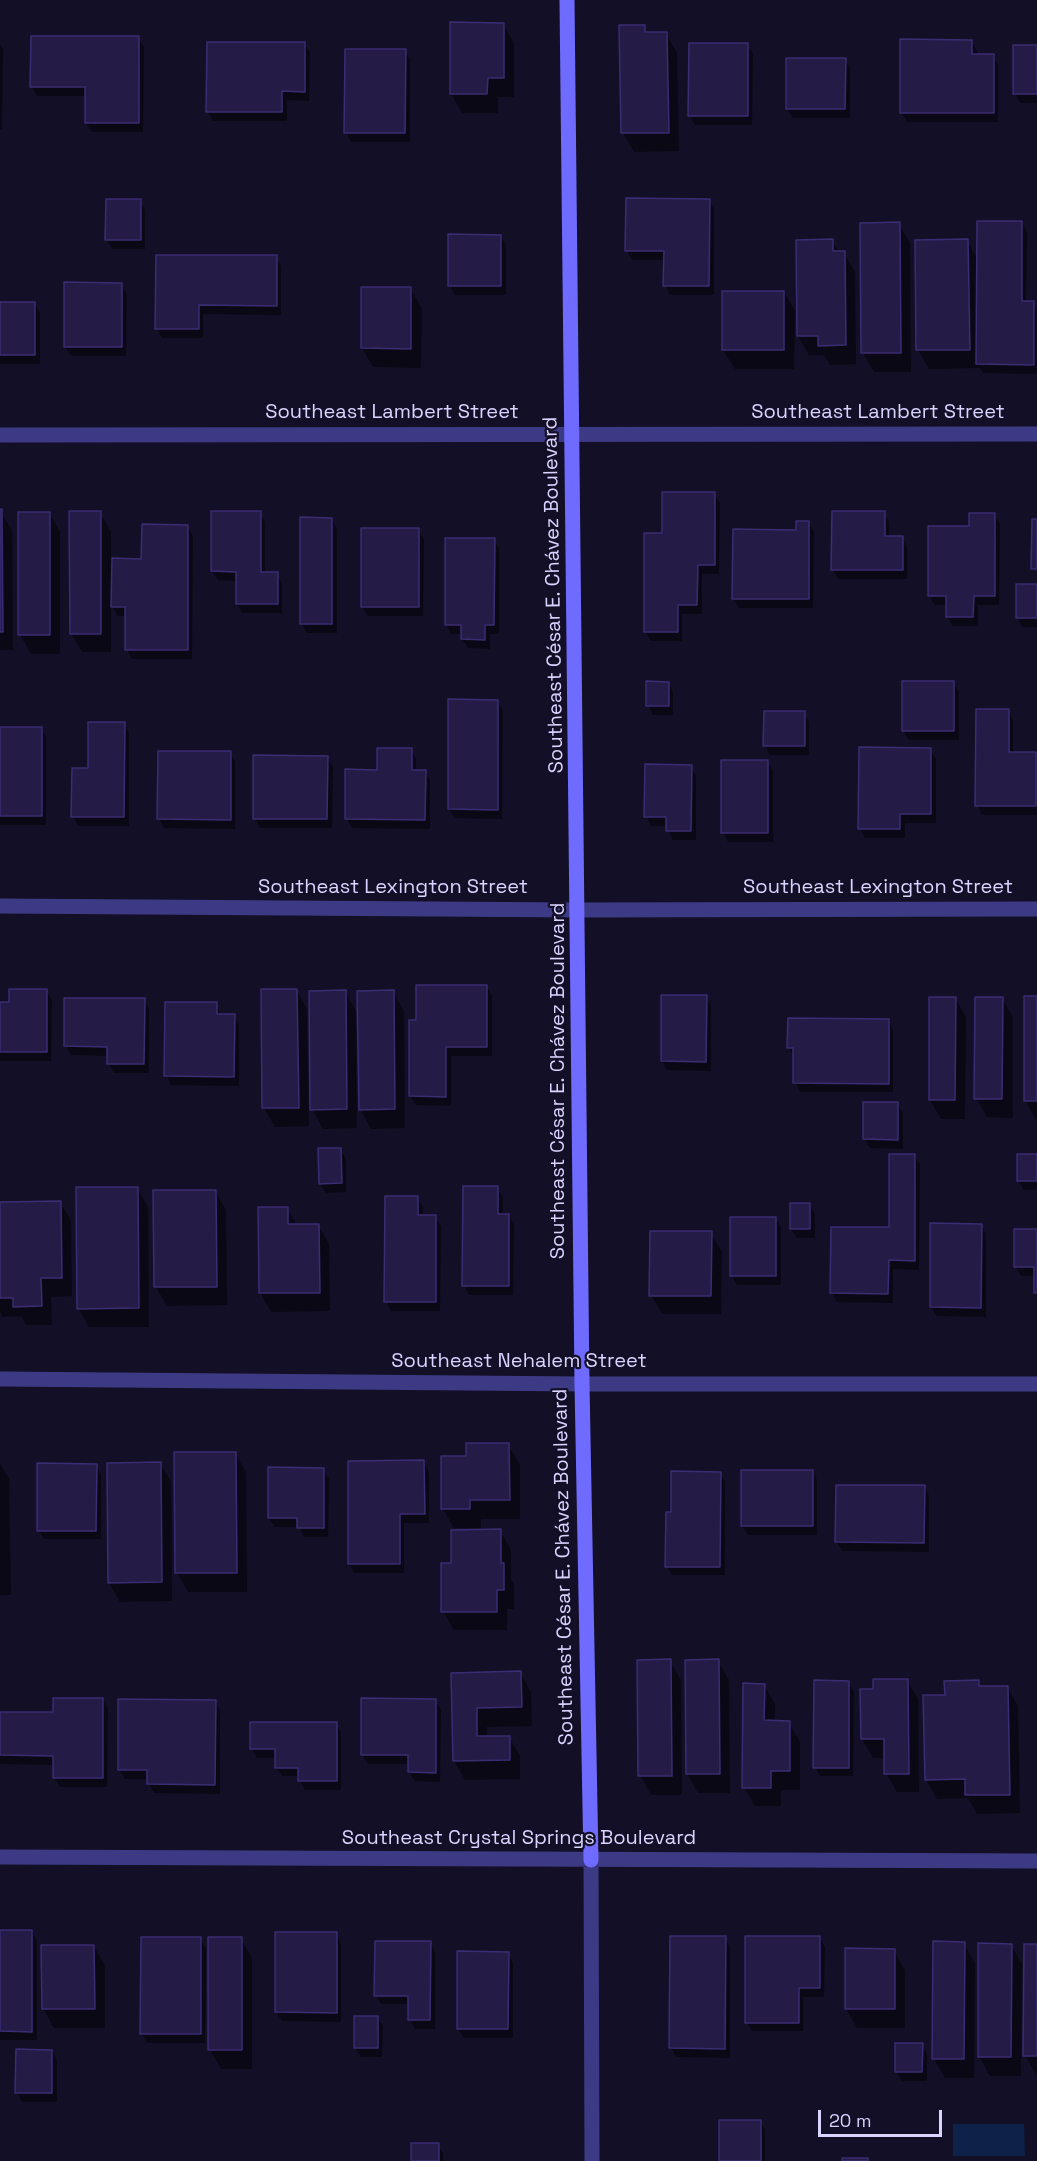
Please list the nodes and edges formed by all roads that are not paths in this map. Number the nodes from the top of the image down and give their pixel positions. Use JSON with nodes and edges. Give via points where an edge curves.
{"nodes":[{"id":1,"x":567,"y":0,"type":"edge"},
{"id":2,"x":573,"y":434,"type":"junction"},
{"id":3,"x":1037,"y":434,"type":"edge"},
{"id":4,"x":0,"y":435,"type":"edge"},
{"id":5,"x":0,"y":906,"type":"edge"},
{"id":6,"x":1037,"y":909,"type":"edge"},
{"id":7,"x":578,"y":910,"type":"junction"},
{"id":8,"x":0,"y":1379,"type":"edge"},
{"id":9,"x":582,"y":1384,"type":"junction"},
{"id":10,"x":1037,"y":1384,"type":"edge"},
{"id":11,"x":0,"y":1857,"type":"edge"},
{"id":12,"x":591,"y":1860,"type":"junction"},
{"id":13,"x":1037,"y":1861,"type":"edge"},
{"id":14,"x":592,"y":2161,"type":"edge"}],
"edges":[{"from":1,"to":2,"type":"street","name":"Southeast César E. Chávez Boulevard"},
{"from":2,"to":3,"type":"street","name":"Southeast Lambert Street"},
{"from":2,"to":4,"type":"street","name":"Southeast Lambert Street"},
{"from":2,"to":7,"type":"street","name":"Southeast César E. Chávez Boulevard"},
{"from":5,"to":7,"type":"street","name":"Southeast Lexington Street"},
{"from":6,"to":7,"type":"street","name":"Southeast Lexington Street"},
{"from":7,"to":9,"type":"street","name":"Southeast César E. Chávez Boulevard"},
{"from":8,"to":9,"type":"street","name":"Southeast Nehalem Street"},
{"from":9,"to":10,"type":"street","name":"Southeast Nehalem Street"},
{"from":9,"to":12,"type":"street","name":"Southeast César E. Chávez Boulevard"},
{"from":11,"to":12,"type":"street","name":"Southeast Crystal Springs Boulevard"},
{"from":12,"to":13,"type":"street","name":"Southeast Crystal Springs Boulevard"},
{"from":12,"to":14,"type":"street","name":"Southeast César E. Chávez Boulevard"}]}
